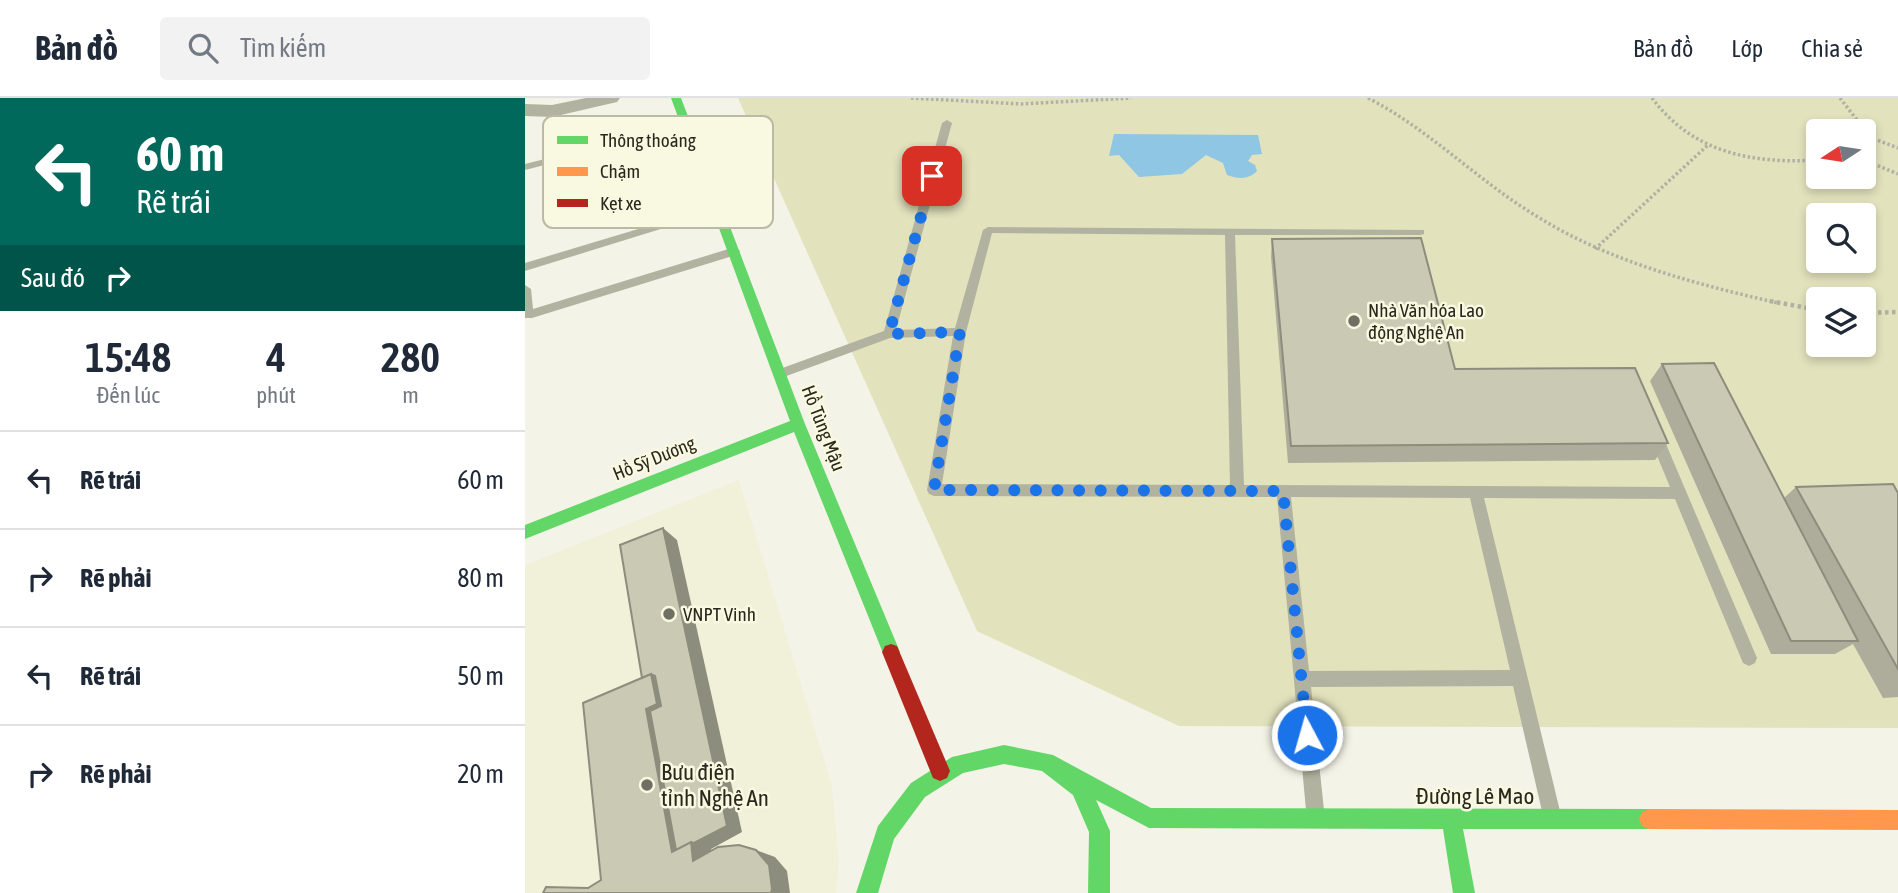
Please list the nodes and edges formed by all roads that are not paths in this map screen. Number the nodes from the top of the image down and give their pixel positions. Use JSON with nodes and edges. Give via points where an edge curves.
{"nodes":[{"id":1,"x":611,"y":98,"type":"edge"},
{"id":2,"x":677,"y":98,"type":"edge"},
{"id":3,"x":525,"y":110,"type":"edge"},
{"id":4,"x":683,"y":116,"type":"edge"},
{"id":5,"x":947,"y":123,"type":"dead end"},
{"id":6,"x":543,"y":162,"type":"edge"},
{"id":7,"x":525,"y":167,"type":"edge"},
{"id":8,"x":653,"y":228,"type":"edge"},
{"id":9,"x":726,"y":228,"type":"edge"},
{"id":10,"x":1230,"y":231,"type":"junction"},
{"id":11,"x":1420,"y":232,"type":"dead end"},
{"id":12,"x":735,"y":251,"type":"junction"},
{"id":13,"x":525,"y":267,"type":"edge"},
{"id":14,"x":525,"y":289,"type":"edge"},
{"id":15,"x":960,"y":332,"type":"junction"},
{"id":16,"x":889,"y":334,"type":"junction"},
{"id":17,"x":781,"y":373,"type":"junction"},
{"id":18,"x":1648,"y":417,"type":"edge"},
{"id":19,"x":798,"y":424,"type":"junction"},
{"id":20,"x":1237,"y":491,"type":"junction"},
{"id":21,"x":1283,"y":491,"type":"junction"},
{"id":22,"x":1476,"y":492,"type":"junction"},
{"id":23,"x":1678,"y":493,"type":"junction"},
{"id":24,"x":525,"y":532,"type":"edge"},
{"id":25,"x":1749,"y":658,"type":"dead end"},
{"id":26,"x":1521,"y":678,"type":"junction"},
{"id":27,"x":1301,"y":679,"type":"junction"},
{"id":28,"x":940,"y":771,"type":"junction"},
{"id":29,"x":1063,"y":772,"type":"junction"},
{"id":30,"x":1316,"y":818,"type":"junction"},
{"id":31,"x":1451,"y":819,"type":"junction"},
{"id":32,"x":1553,"y":820,"type":"junction"},
{"id":33,"x":1898,"y":820,"type":"edge"},
{"id":34,"x":867,"y":893,"type":"edge"},
{"id":35,"x":1099,"y":893,"type":"edge"},
{"id":36,"x":1464,"y":893,"type":"edge"}],
"edges":[{"from":1,"to":3,"type":"street","via":[[552,111]]},
{"from":2,"to":4,"type":"main road","name":"Hồ Tùng Mậu"},
{"from":5,"to":16,"type":"lane"},
{"from":6,"to":7,"type":"lane"},
{"from":8,"to":13,"type":"lane"},
{"from":9,"to":12,"type":"main road","name":"Hồ Tùng Mậu"},
{"from":10,"to":11,"type":"lane"},
{"from":10,"to":15,"type":"lane","via":[[988,230]]},
{"from":10,"to":20,"type":"lane"},
{"from":12,"to":14,"type":"lane","via":[[528,315]]},
{"from":12,"to":17,"type":"main road","name":"Hồ Tùng Mậu"},
{"from":15,"to":16,"type":"lane"},
{"from":15,"to":20,"type":"lane","via":[[934,490]]},
{"from":16,"to":17,"type":"lane"},
{"from":17,"to":19,"type":"main road","name":"Hồ Tùng Mậu"},
{"from":18,"to":23,"type":"lane"},
{"from":19,"to":24,"type":"main road","name":"Hồ Sỹ Dương"},
{"from":19,"to":28,"type":"main road","name":"Hồ Tùng Mậu"},
{"from":20,"to":21,"type":"lane"},
{"from":21,"to":22,"type":"lane"},
{"from":21,"to":27,"type":"lane"},
{"from":22,"to":23,"type":"lane"},
{"from":22,"to":26,"type":"lane"},
{"from":23,"to":25,"type":"lane"},
{"from":26,"to":27,"type":"lane"},
{"from":26,"to":32,"type":"lane"},
{"from":27,"to":30,"type":"lane"},
{"from":28,"to":29,"type":"main road","name":"Đường Lê Mao","via":[[974,756],[1006,752],[1036,757]]},
{"from":28,"to":34,"type":"main road","name":"Đường Lê Mao","via":[[913,792],[890,822],[874,858]]},
{"from":29,"to":30,"type":"main road","name":"Đường Lê Mao","via":[[1149,818]]},
{"from":29,"to":35,"type":"main road","via":[[1086,798],[1098,827],[1103,863]]},
{"from":30,"to":31,"type":"main road","name":"Đường Lê Mao"},
{"from":31,"to":32,"type":"main road","name":"Đường Lê Mao"},
{"from":31,"to":36,"type":"main road"},
{"from":32,"to":33,"type":"main road","name":"Đường Lê Mao"}]}
